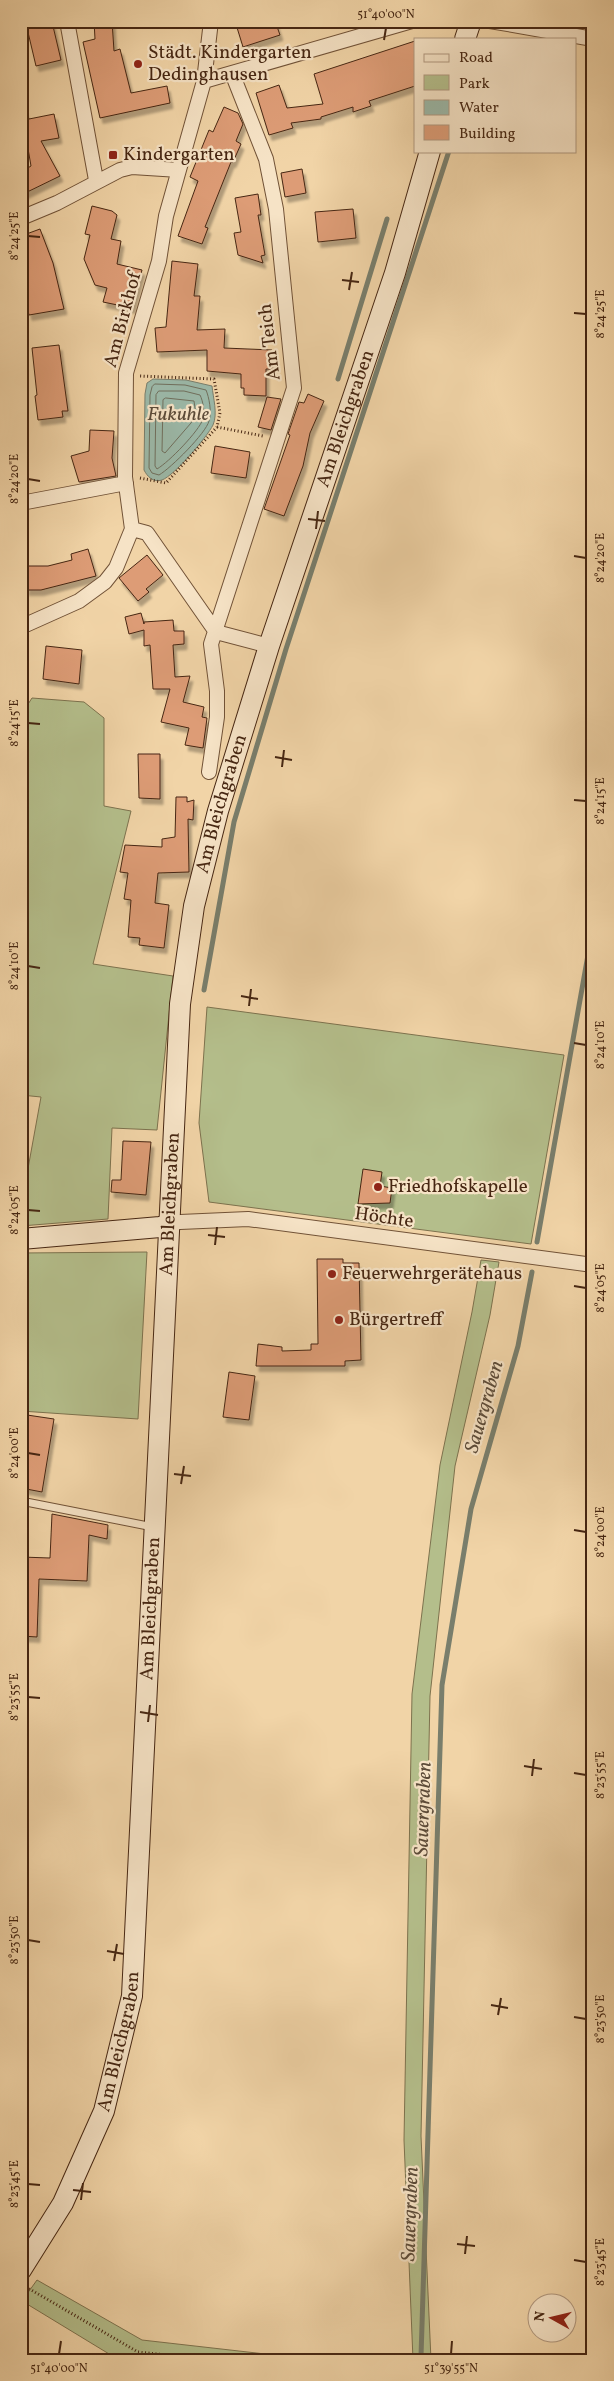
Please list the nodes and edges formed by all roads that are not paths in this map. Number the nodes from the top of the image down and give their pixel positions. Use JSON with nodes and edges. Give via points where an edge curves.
{"nodes":[{"id":1,"x":67,"y":21,"type":"edge"},
{"id":2,"x":211,"y":21,"type":"edge"},
{"id":3,"x":412,"y":21,"type":"edge"},
{"id":4,"x":471,"y":21,"type":"edge"},
{"id":5,"x":490,"y":21,"type":"edge"},
{"id":6,"x":465,"y":38,"type":"edge"},
{"id":7,"x":593,"y":39,"type":"edge"},
{"id":8,"x":232,"y":73,"type":"junction"},
{"id":9,"x":204,"y":81,"type":"junction"},
{"id":10,"x":430,"y":152,"type":"edge"},
{"id":11,"x":178,"y":170,"type":"junction"},
{"id":12,"x":96,"y":180,"type":"junction"},
{"id":13,"x":21,"y":218,"type":"edge"},
{"id":14,"x":126,"y":478,"type":"junction"},
{"id":15,"x":21,"y":503,"type":"edge"},
{"id":16,"x":132,"y":529,"type":"junction"},
{"id":17,"x":21,"y":628,"type":"edge"},
{"id":18,"x":216,"y":632,"type":"junction"},
{"id":19,"x":269,"y":646,"type":"junction"},
{"id":20,"x":209,"y":772,"type":"dead end"},
{"id":21,"x":170,"y":1224,"type":"junction"},
{"id":22,"x":21,"y":1239,"type":"edge"},
{"id":23,"x":593,"y":1265,"type":"edge"},
{"id":24,"x":21,"y":1501,"type":"edge"},
{"id":25,"x":156,"y":1528,"type":"junction"},
{"id":26,"x":21,"y":2270,"type":"edge"}],
"edges":[{"from":1,"to":12,"type":"street"},
{"from":2,"to":9,"type":"street","name":"Am Birkhof"},
{"from":3,"to":8,"type":"street"},
{"from":4,"to":6,"type":"street"},
{"from":5,"to":7,"type":"street"},
{"from":8,"to":9,"type":"street"},
{"from":8,"to":18,"type":"street","name":"Am Teich","via":[[266,158],[276,209],[294,388]]},
{"from":9,"to":11,"type":"street","name":"Am Birkhof"},
{"from":10,"to":19,"type":"street","name":"Am Bleichgraben","via":[[395,273]]},
{"from":11,"to":12,"type":"street","via":[[132,167]]},
{"from":11,"to":14,"type":"street","name":"Am Birkhof","via":[[159,261],[126,377]]},
{"from":12,"to":13,"type":"street","via":[[57,203]]},
{"from":14,"to":15,"type":"street"},
{"from":14,"to":16,"type":"street","name":"Am Birkhof"},
{"from":16,"to":17,"type":"street","name":"Am Birkhof","via":[[116,568],[105,582],[79,601]]},
{"from":16,"to":18,"type":"street","via":[[147,533]]},
{"from":18,"to":19,"type":"street"},
{"from":18,"to":20,"type":"street","name":"Am Teich","via":[[210,644],[217,717]]},
{"from":19,"to":21,"type":"street","name":"Am Bleichgraben","via":[[218,811],[194,906],[180,1004]]},
{"from":21,"to":22,"type":"street"},
{"from":21,"to":23,"type":"street","name":"Höchte","via":[[248,1219]]},
{"from":21,"to":25,"type":"street","name":"Am Bleichgraben"},
{"from":24,"to":25,"type":"lane"},
{"from":25,"to":26,"type":"street","name":"Am Bleichgraben","via":[[132,1996],[104,2111],[63,2203]]}]}
